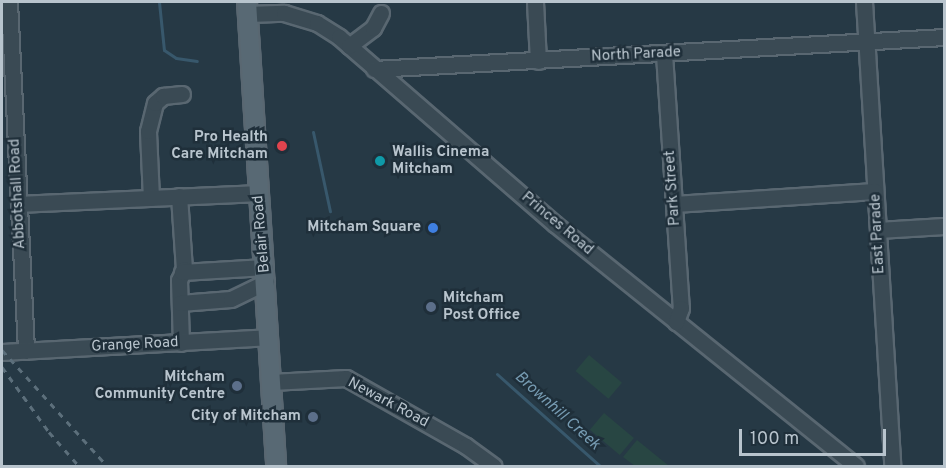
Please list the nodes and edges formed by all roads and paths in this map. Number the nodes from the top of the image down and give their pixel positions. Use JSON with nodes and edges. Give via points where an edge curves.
{"nodes":[{"id":1,"x":9,"y":2,"type":"edge"},
{"id":2,"x":535,"y":2,"type":"edge"},
{"id":3,"x":864,"y":2,"type":"edge"},
{"id":4,"x":247,"y":8,"type":"edge"},
{"id":5,"x":381,"y":13,"type":"dead end"},
{"id":6,"x":945,"y":36,"type":"edge"},
{"id":7,"x":866,"y":42,"type":"junction"},
{"id":8,"x":349,"y":46,"type":"junction"},
{"id":9,"x":664,"y":54,"type":"junction"},
{"id":10,"x":538,"y":61,"type":"junction"},
{"id":11,"x":374,"y":69,"type":"junction"},
{"id":12,"x":405,"y":69,"type":"junction"},
{"id":13,"x":397,"y":89,"type":"junction"},
{"id":14,"x":182,"y":94,"type":"dead end"},
{"id":15,"x":875,"y":191,"type":"junction"},
{"id":16,"x":258,"y":193,"type":"junction"},
{"id":17,"x":179,"y":196,"type":"junction"},
{"id":18,"x":151,"y":198,"type":"junction"},
{"id":19,"x":19,"y":204,"type":"junction"},
{"id":20,"x":674,"y":204,"type":"junction"},
{"id":21,"x":945,"y":226,"type":"edge"},
{"id":22,"x":878,"y":230,"type":"junction"},
{"id":23,"x":182,"y":272,"type":"junction"},
{"id":24,"x":266,"y":274,"type":"junction"},
{"id":25,"x":180,"y":303,"type":"junction"},
{"id":26,"x":676,"y":321,"type":"junction"},
{"id":27,"x":269,"y":337,"type":"junction"},
{"id":28,"x":181,"y":343,"type":"junction"},
{"id":29,"x":26,"y":351,"type":"junction"},
{"id":30,"x":2,"y":352,"type":"edge"},
{"id":31,"x":271,"y":382,"type":"junction"},
{"id":32,"x":276,"y":466,"type":"edge"},
{"id":33,"x":494,"y":466,"type":"edge"},
{"id":34,"x":856,"y":466,"type":"edge"},
{"id":35,"x":892,"y":466,"type":"edge"}],
"edges":[{"from":1,"to":19,"type":"street","name":"Abbotshall Road"},
{"from":2,"to":10,"type":"street"},
{"from":3,"to":7,"type":"street","name":"East Parade"},
{"from":4,"to":8,"type":"street","name":"Princes Road","via":[[305,19]]},
{"from":4,"to":16,"type":"main road","name":"Belair Road"},
{"from":5,"to":8,"type":"street","via":[[373,28]]},
{"from":6,"to":7,"type":"street","name":"North Parade"},
{"from":7,"to":9,"type":"street","name":"North Parade"},
{"from":7,"to":15,"type":"street","name":"East Parade"},
{"from":8,"to":11,"type":"street","name":"Princes Road"},
{"from":9,"to":10,"type":"street","name":"North Parade"},
{"from":9,"to":20,"type":"street","name":"Park Street"},
{"from":10,"to":12,"type":"street","name":"North Parade"},
{"from":11,"to":12,"type":"street","name":"North Parade"},
{"from":11,"to":13,"type":"street","name":"Princes Road"},
{"from":12,"to":13,"type":"street"},
{"from":13,"to":26,"type":"street","name":"Princes Road"},
{"from":14,"to":18,"type":"street","via":[[163,96],[155,103],[148,131]]},
{"from":15,"to":20,"type":"street"},
{"from":15,"to":22,"type":"street","name":"East Parade"},
{"from":16,"to":17,"type":"street"},
{"from":16,"to":24,"type":"main road","name":"Belair Road"},
{"from":17,"to":18,"type":"street"},
{"from":17,"to":23,"type":"street"},
{"from":18,"to":19,"type":"street"},
{"from":19,"to":29,"type":"street","name":"Abbotshall Road"},
{"from":20,"to":26,"type":"street","name":"Park Street","via":[[681,308]]},
{"from":21,"to":22,"type":"street"},
{"from":22,"to":35,"type":"street","name":"East Parade"},
{"from":23,"to":24,"type":"street"},
{"from":23,"to":25,"type":"street"},
{"from":24,"to":25,"type":"street","via":[[231,299]]},
{"from":24,"to":27,"type":"main road","name":"Belair Road"},
{"from":25,"to":28,"type":"street"},
{"from":26,"to":34,"type":"street","name":"Princes Road"},
{"from":27,"to":28,"type":"street","name":"Grange Road"},
{"from":27,"to":31,"type":"main road","name":"Belair Road"},
{"from":28,"to":29,"type":"street","name":"Grange Road"},
{"from":29,"to":30,"type":"street","name":"Grange Road"},
{"from":31,"to":32,"type":"main road","name":"Belair Road"},
{"from":31,"to":33,"type":"street","name":"Newark Road","via":[[346,378]]}]}
